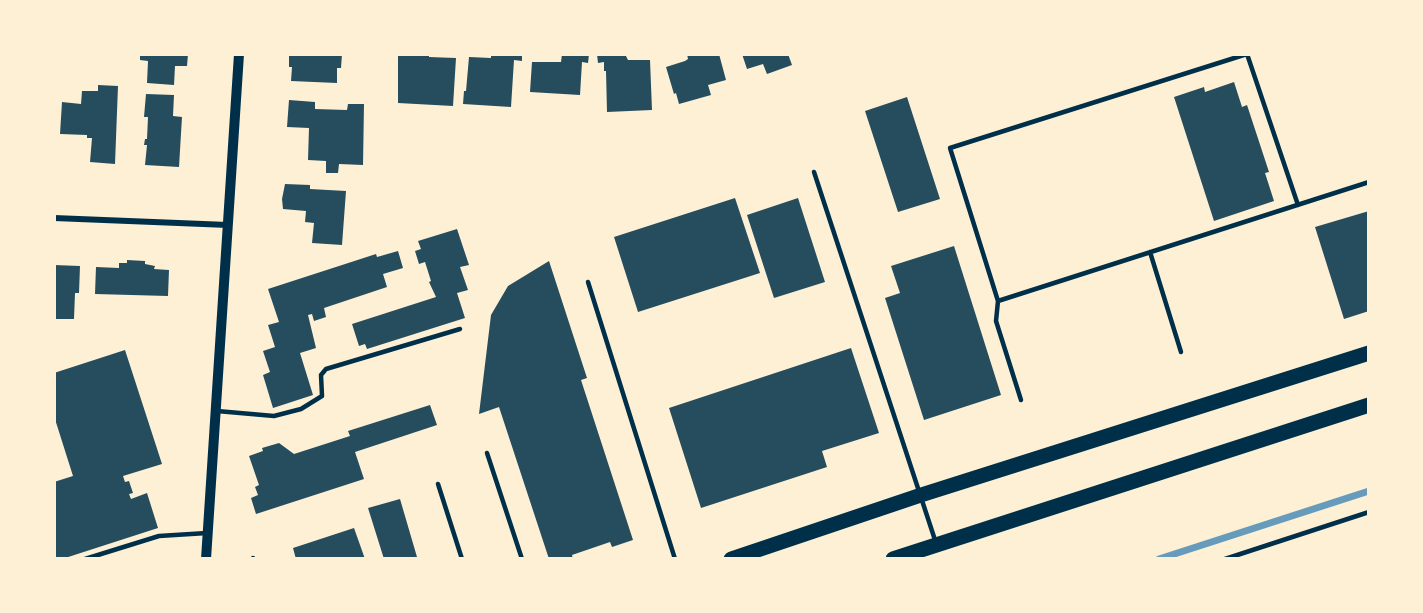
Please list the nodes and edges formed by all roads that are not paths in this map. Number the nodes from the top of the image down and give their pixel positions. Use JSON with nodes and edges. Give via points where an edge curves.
{"nodes":[{"id":1,"x":239,"y":54,"type":"edge"},
{"id":2,"x":1247,"y":54,"type":"edge"},
{"id":3,"x":814,"y":172,"type":"dead end"},
{"id":4,"x":1369,"y":182,"type":"edge"},
{"id":5,"x":1298,"y":205,"type":"junction"},
{"id":6,"x":54,"y":218,"type":"edge"},
{"id":7,"x":229,"y":225,"type":"junction"},
{"id":8,"x":1150,"y":252,"type":"junction"},
{"id":9,"x":588,"y":282,"type":"dead end"},
{"id":10,"x":998,"y":301,"type":"junction"},
{"id":11,"x":460,"y":330,"type":"dead end"},
{"id":12,"x":1182,"y":352,"type":"dead end"},
{"id":13,"x":1369,"y":353,"type":"edge"},
{"id":14,"x":1022,"y":400,"type":"dead end"},
{"id":15,"x":1369,"y":405,"type":"edge"},
{"id":16,"x":217,"y":411,"type":"junction"},
{"id":17,"x":487,"y":453,"type":"dead end"},
{"id":18,"x":438,"y":484,"type":"dead end"},
{"id":19,"x":921,"y":495,"type":"junction"},
{"id":20,"x":1369,"y":512,"type":"edge"},
{"id":21,"x":208,"y":533,"type":"junction"},
{"id":22,"x":937,"y":545,"type":"junction"},
{"id":23,"x":85,"y":559,"type":"edge"},
{"id":24,"x":206,"y":559,"type":"edge"},
{"id":25,"x":462,"y":559,"type":"edge"},
{"id":26,"x":522,"y":559,"type":"edge"},
{"id":27,"x":675,"y":559,"type":"edge"},
{"id":28,"x":731,"y":559,"type":"edge"},
{"id":29,"x":893,"y":559,"type":"edge"},
{"id":30,"x":1225,"y":559,"type":"edge"}],
"edges":[{"from":1,"to":7,"type":"street"},
{"from":2,"to":5,"type":"lane"},
{"from":2,"to":10,"type":"lane","via":[[950,148]]},
{"from":3,"to":19,"type":"lane"},
{"from":4,"to":5,"type":"lane"},
{"from":5,"to":8,"type":"lane"},
{"from":6,"to":7,"type":"street"},
{"from":7,"to":16,"type":"street"},
{"from":8,"to":10,"type":"lane"},
{"from":8,"to":12,"type":"lane"},
{"from":9,"to":27,"type":"lane"},
{"from":10,"to":14,"type":"lane","via":[[996,321]]},
{"from":11,"to":16,"type":"lane","via":[[326,369],[321,375],[322,396],[301,409],[274,416]]},
{"from":13,"to":19,"type":"main road"},
{"from":15,"to":22,"type":"main road"},
{"from":16,"to":21,"type":"street"},
{"from":17,"to":26,"type":"lane"},
{"from":18,"to":25,"type":"lane"},
{"from":19,"to":22,"type":"lane"},
{"from":19,"to":28,"type":"main road"},
{"from":20,"to":30,"type":"lane"},
{"from":21,"to":23,"type":"lane","via":[[159,536]]},
{"from":21,"to":24,"type":"street"},
{"from":22,"to":29,"type":"main road"}]}
